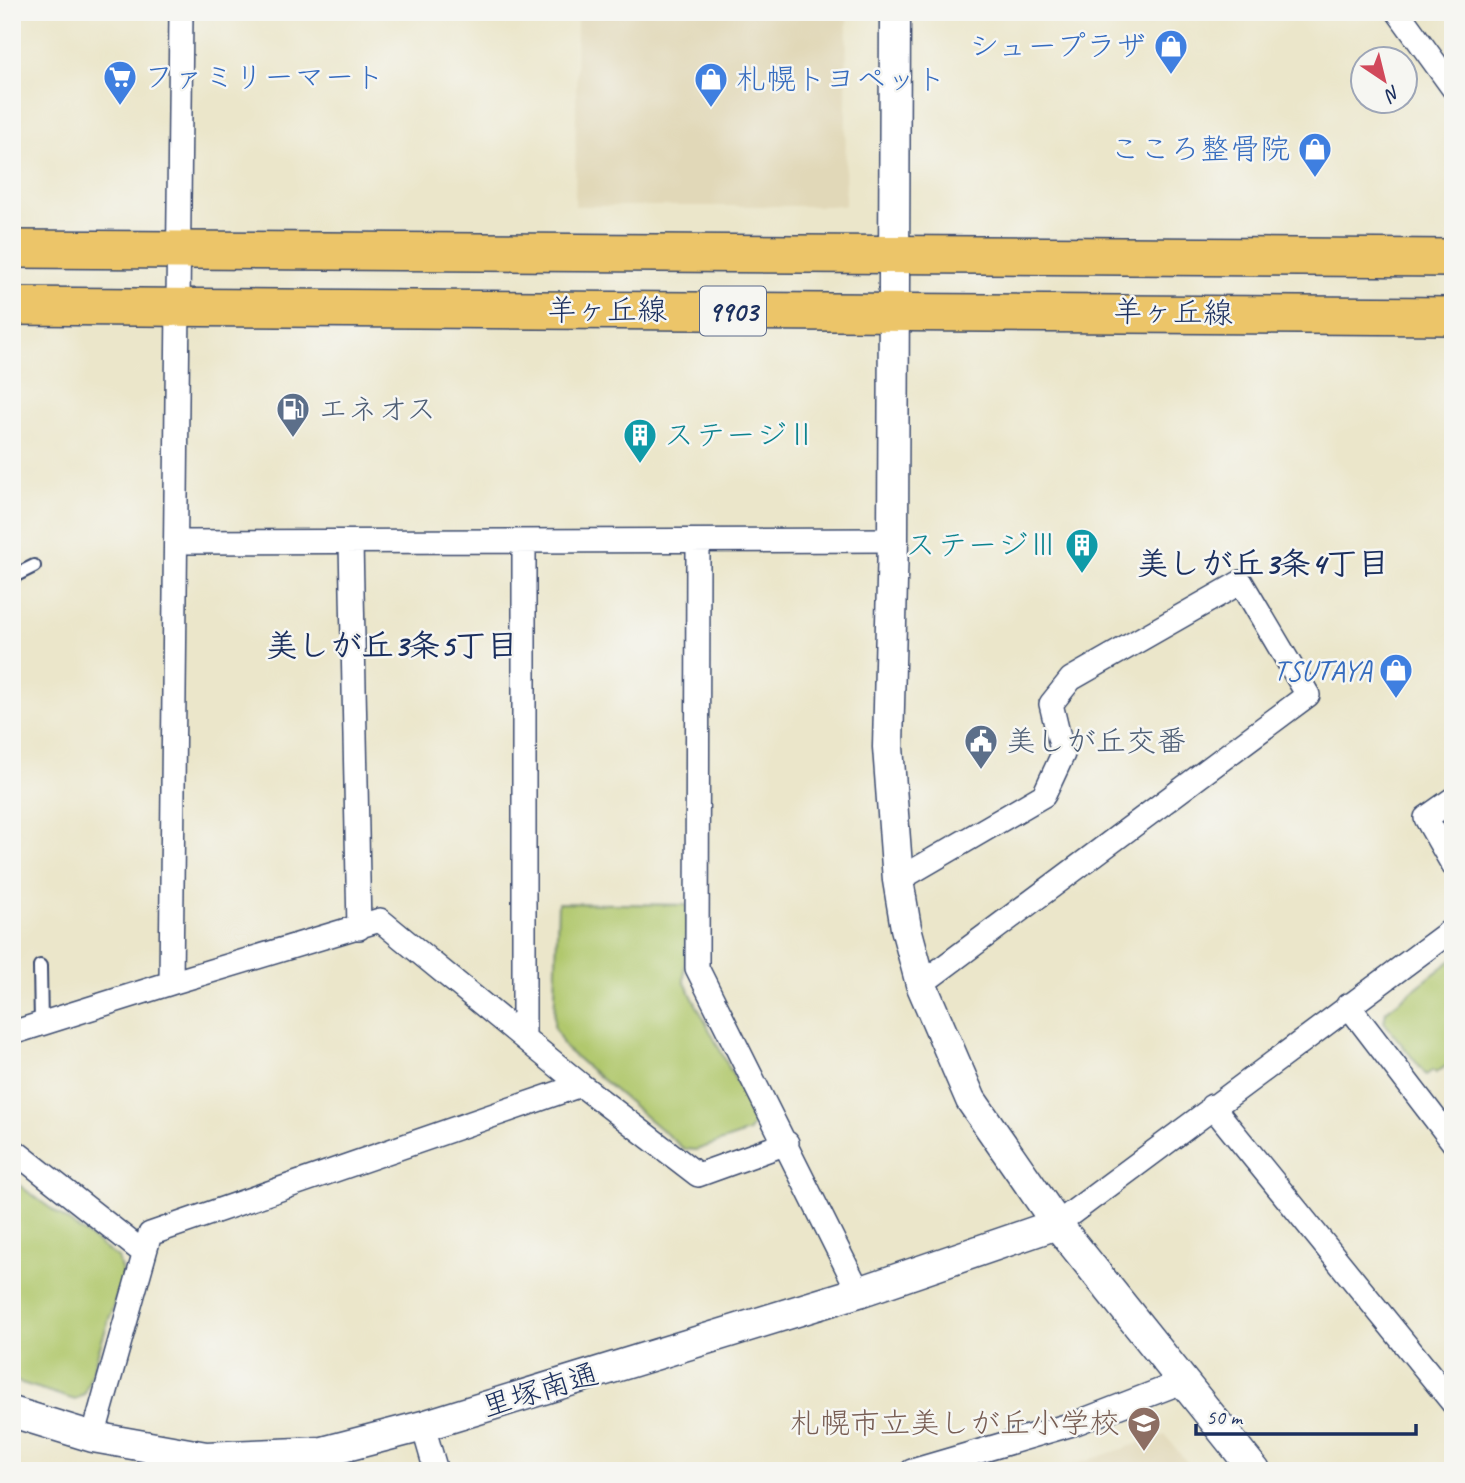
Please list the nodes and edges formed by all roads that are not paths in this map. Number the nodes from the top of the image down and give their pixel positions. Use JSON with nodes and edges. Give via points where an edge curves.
{"nodes":[{"id":1,"x":181,"y":12,"type":"edge"},
{"id":2,"x":895,"y":12,"type":"edge"},
{"id":3,"x":1398,"y":12,"type":"edge"},
{"id":4,"x":1453,"y":88,"type":"edge"},
{"id":5,"x":12,"y":249,"type":"edge"},
{"id":6,"x":180,"y":250,"type":"junction"},
{"id":7,"x":893,"y":256,"type":"junction"},
{"id":8,"x":1453,"y":258,"type":"edge"},
{"id":9,"x":12,"y":306,"type":"edge"},
{"id":10,"x":179,"y":307,"type":"junction"},
{"id":11,"x":893,"y":311,"type":"junction"},
{"id":12,"x":1453,"y":316,"type":"edge"},
{"id":13,"x":893,"y":540,"type":"junction"},
{"id":14,"x":524,"y":541,"type":"junction"},
{"id":15,"x":177,"y":542,"type":"junction"},
{"id":16,"x":351,"y":542,"type":"junction"},
{"id":17,"x":698,"y":543,"type":"junction"},
{"id":18,"x":34,"y":566,"type":"dead end"},
{"id":19,"x":12,"y":577,"type":"edge"},
{"id":20,"x":1453,"y":799,"type":"edge"},
{"id":21,"x":1453,"y":865,"type":"edge"},
{"id":22,"x":898,"y":880,"type":"junction"},
{"id":23,"x":359,"y":928,"type":"junction"},
{"id":24,"x":1453,"y":929,"type":"edge"},
{"id":25,"x":40,"y":966,"type":"dead end"},
{"id":26,"x":171,"y":983,"type":"junction"},
{"id":27,"x":921,"y":984,"type":"junction"},
{"id":28,"x":1348,"y":1005,"type":"junction"},
{"id":29,"x":41,"y":1024,"type":"junction"},
{"id":30,"x":12,"y":1033,"type":"edge"},
{"id":31,"x":524,"y":1035,"type":"junction"},
{"id":32,"x":581,"y":1085,"type":"junction"},
{"id":33,"x":1212,"y":1106,"type":"junction"},
{"id":34,"x":1453,"y":1142,"type":"edge"},
{"id":35,"x":787,"y":1143,"type":"junction"},
{"id":36,"x":12,"y":1149,"type":"edge"},
{"id":37,"x":1057,"y":1224,"type":"junction"},
{"id":38,"x":144,"y":1253,"type":"junction"},
{"id":39,"x":859,"y":1292,"type":"junction"},
{"id":40,"x":1182,"y":1382,"type":"junction"},
{"id":41,"x":1453,"y":1403,"type":"edge"},
{"id":42,"x":12,"y":1412,"type":"edge"},
{"id":43,"x":423,"y":1426,"type":"junction"},
{"id":44,"x":93,"y":1437,"type":"junction"},
{"id":45,"x":983,"y":1460,"type":"edge"},
{"id":46,"x":436,"y":1471,"type":"edge"},
{"id":47,"x":912,"y":1471,"type":"edge"},
{"id":48,"x":1255,"y":1471,"type":"edge"}],
"edges":[{"from":1,"to":6,"type":"street"},
{"from":2,"to":7,"type":"street"},
{"from":3,"to":4,"type":"street"},
{"from":5,"to":6,"type":"main road","name":"羊ヶ丘線","number":"9903"},
{"from":6,"to":7,"type":"main road","name":"羊ヶ丘線","number":"9903"},
{"from":6,"to":10,"type":"street"},
{"from":7,"to":8,"type":"main road","name":"羊ヶ丘線","number":"9903"},
{"from":7,"to":11,"type":"street"},
{"from":9,"to":10,"type":"main road","name":"羊ヶ丘線","number":"9903"},
{"from":10,"to":11,"type":"main road","name":"羊ヶ丘線","number":"9903"},
{"from":10,"to":15,"type":"street"},
{"from":11,"to":12,"type":"main road","name":"羊ヶ丘線","number":"9903"},
{"from":11,"to":13,"type":"street"},
{"from":13,"to":17,"type":"street"},
{"from":13,"to":22,"type":"street","via":[[888,747]]},
{"from":14,"to":16,"type":"street"},
{"from":14,"to":17,"type":"street"},
{"from":14,"to":31,"type":"street"},
{"from":15,"to":16,"type":"street"},
{"from":15,"to":26,"type":"street"},
{"from":16,"to":23,"type":"street"},
{"from":17,"to":35,"type":"street","via":[[697,968]]},
{"from":18,"to":19,"type":"lane"},
{"from":20,"to":21,"type":"street","via":[[1426,818]]},
{"from":22,"to":27,"type":"street"},
{"from":22,"to":27,"type":"street","via":[[1044,795],[1063,754],[1051,704],[1071,679],[1241,582],[1308,695]]},
{"from":23,"to":26,"type":"street"},
{"from":23,"to":31,"type":"street","via":[[380,920]]},
{"from":24,"to":28,"type":"street"},
{"from":25,"to":29,"type":"lane"},
{"from":26,"to":29,"type":"street"},
{"from":27,"to":37,"type":"street","via":[[971,1100]]},
{"from":28,"to":33,"type":"street"},
{"from":28,"to":34,"type":"street"},
{"from":29,"to":30,"type":"street"},
{"from":31,"to":32,"type":"street"},
{"from":32,"to":35,"type":"street","via":[[698,1175]]},
{"from":32,"to":38,"type":"street","via":[[150,1234]]},
{"from":33,"to":37,"type":"street"},
{"from":33,"to":41,"type":"street"},
{"from":35,"to":39,"type":"street"},
{"from":36,"to":38,"type":"street"},
{"from":37,"to":39,"type":"street","name":"里塚南通"},
{"from":37,"to":40,"type":"street"},
{"from":38,"to":44,"type":"street"},
{"from":39,"to":43,"type":"street","name":"里塚南通"},
{"from":40,"to":45,"type":"street"},
{"from":40,"to":48,"type":"street"},
{"from":42,"to":44,"type":"street","name":"里塚南通"},
{"from":43,"to":44,"type":"street","name":"里塚南通","via":[[323,1452],[206,1457]]},
{"from":43,"to":46,"type":"street"},
{"from":45,"to":47,"type":"street"}]}
